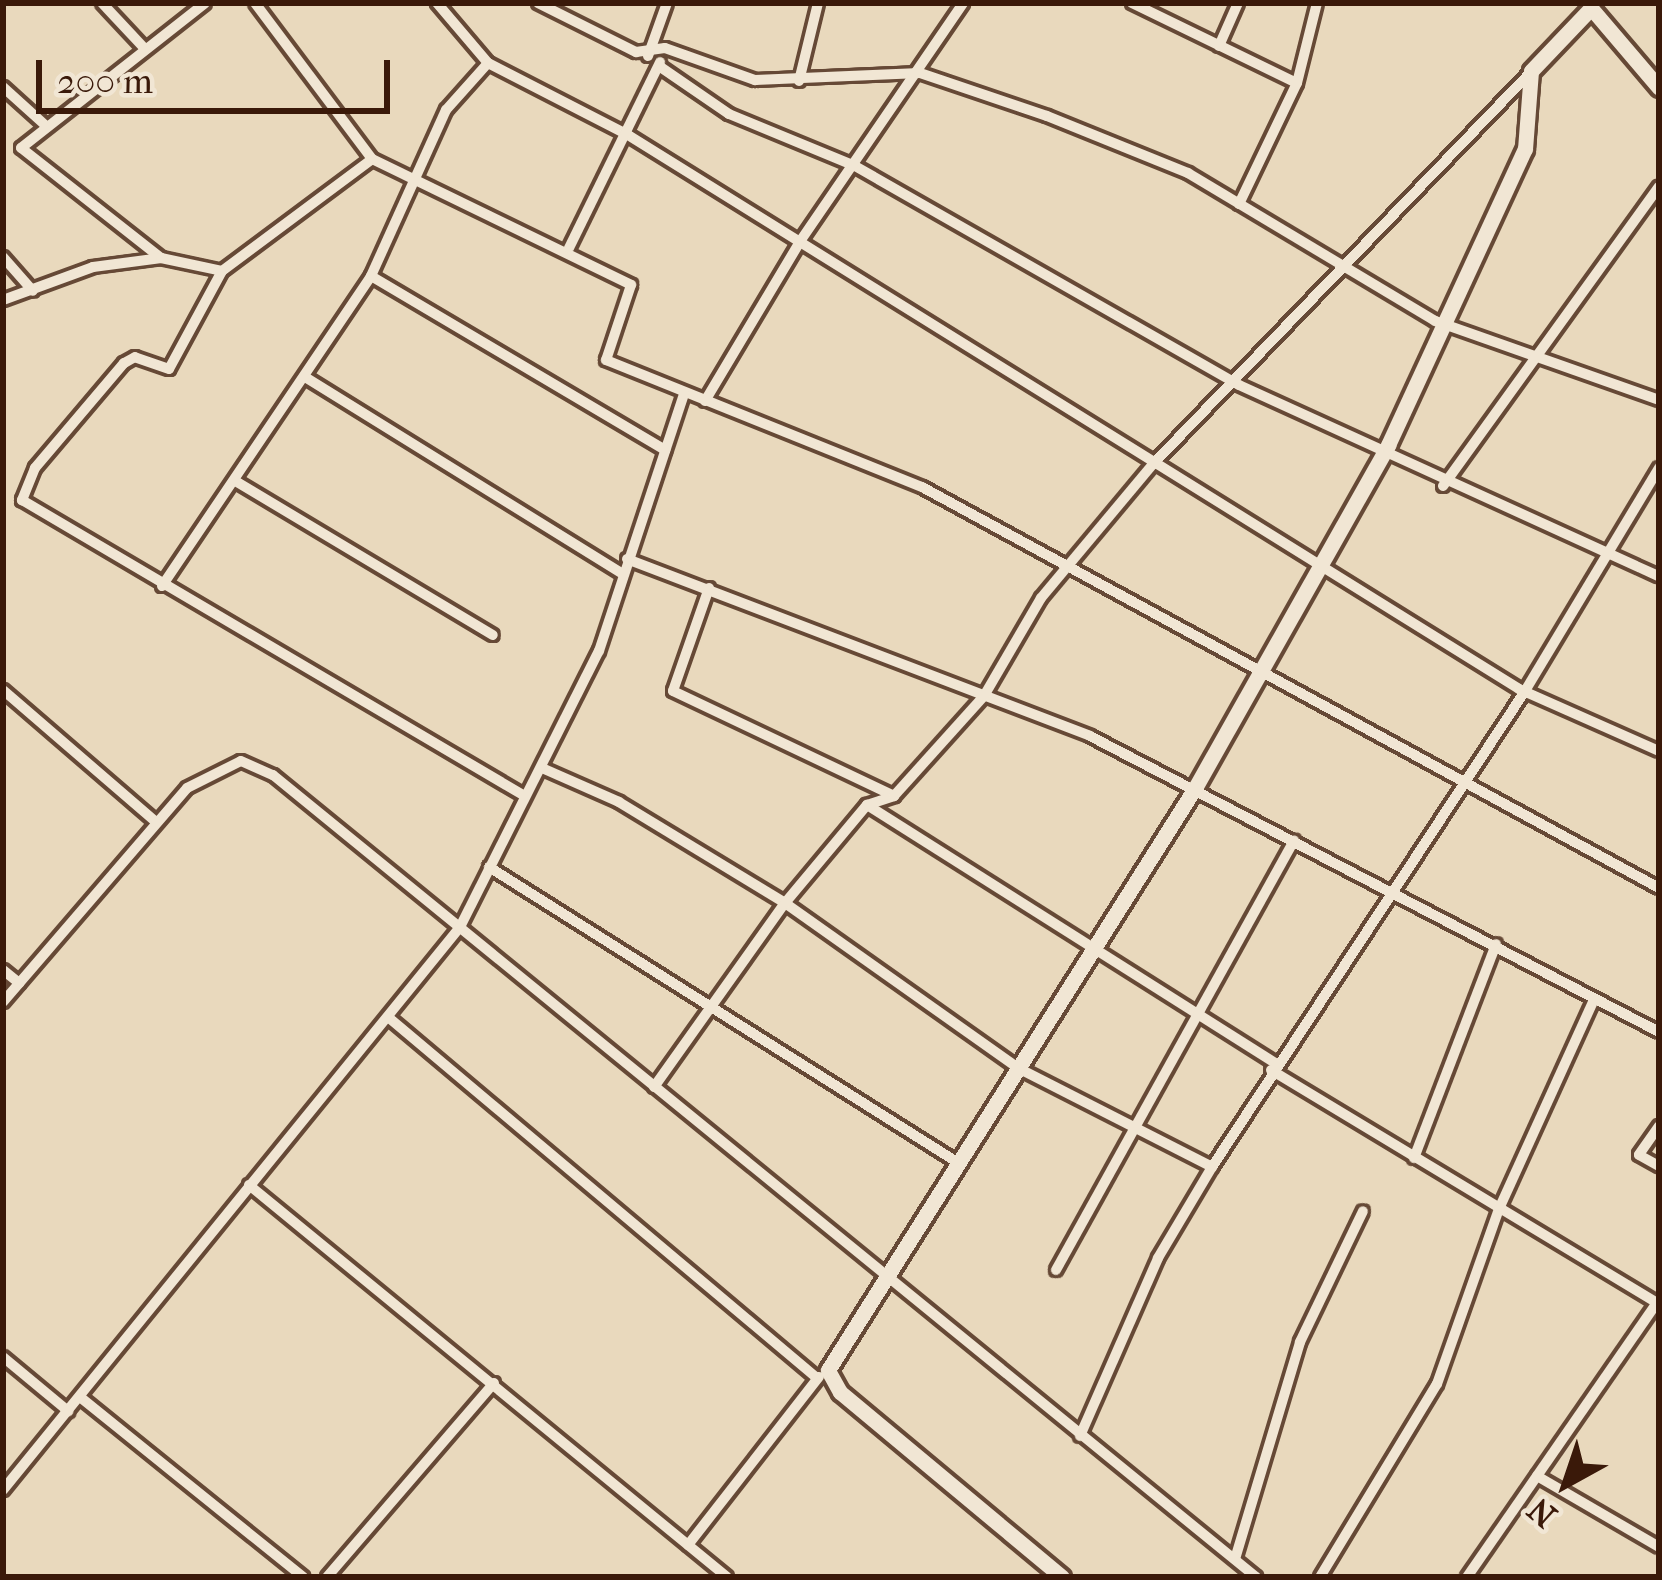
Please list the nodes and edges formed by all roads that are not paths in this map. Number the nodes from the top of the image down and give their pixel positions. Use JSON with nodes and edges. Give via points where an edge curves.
{"nodes":[{"id":1,"x":102,"y":3,"type":"edge"},
{"id":2,"x":206,"y":3,"type":"edge"},
{"id":3,"x":255,"y":3,"type":"edge"},
{"id":4,"x":436,"y":3,"type":"edge"},
{"id":5,"x":538,"y":3,"type":"edge"},
{"id":6,"x":667,"y":3,"type":"edge"},
{"id":7,"x":818,"y":3,"type":"edge"},
{"id":8,"x":963,"y":3,"type":"edge"},
{"id":9,"x":1132,"y":3,"type":"edge"},
{"id":10,"x":1238,"y":3,"type":"edge"},
{"id":11,"x":1317,"y":3,"type":"edge"},
{"id":12,"x":1594,"y":5,"type":"edge"},
{"id":13,"x":1219,"y":46,"type":"junction"},
{"id":14,"x":664,"y":48,"type":"junction"},
{"id":15,"x":146,"y":49,"type":"junction"},
{"id":16,"x":649,"y":56,"type":"junction"},
{"id":17,"x":488,"y":63,"type":"junction"},
{"id":18,"x":659,"y":66,"type":"junction"},
{"id":19,"x":1531,"y":71,"type":"junction"},
{"id":20,"x":920,"y":73,"type":"junction"},
{"id":21,"x":800,"y":81,"type":"junction"},
{"id":22,"x":1297,"y":83,"type":"junction"},
{"id":23,"x":3,"y":87,"type":"edge"},
{"id":24,"x":1659,"y":88,"type":"edge"},
{"id":25,"x":44,"y":124,"type":"junction"},
{"id":26,"x":628,"y":135,"type":"junction"},
{"id":27,"x":372,"y":159,"type":"junction"},
{"id":28,"x":855,"y":166,"type":"junction"},
{"id":29,"x":420,"y":182,"type":"junction"},
{"id":30,"x":1659,"y":187,"type":"edge"},
{"id":31,"x":1238,"y":204,"type":"junction"},
{"id":32,"x":801,"y":240,"type":"junction"},
{"id":33,"x":569,"y":248,"type":"junction"},
{"id":34,"x":3,"y":257,"type":"edge"},
{"id":35,"x":161,"y":258,"type":"junction"},
{"id":36,"x":222,"y":271,"type":"junction"},
{"id":37,"x":1339,"y":271,"type":"junction"},
{"id":38,"x":371,"y":276,"type":"junction"},
{"id":39,"x":33,"y":291,"type":"junction"},
{"id":40,"x":3,"y":300,"type":"edge"},
{"id":41,"x":1443,"y":320,"type":"junction"},
{"id":42,"x":1534,"y":358,"type":"junction"},
{"id":43,"x":304,"y":377,"type":"junction"},
{"id":44,"x":1239,"y":385,"type":"junction"},
{"id":45,"x":684,"y":394,"type":"junction"},
{"id":46,"x":1659,"y":400,"type":"edge"},
{"id":47,"x":705,"y":401,"type":"junction"},
{"id":48,"x":665,"y":450,"type":"junction"},
{"id":49,"x":1381,"y":456,"type":"junction"},
{"id":50,"x":1153,"y":464,"type":"junction"},
{"id":51,"x":1659,"y":468,"type":"edge"},
{"id":52,"x":237,"y":482,"type":"junction"},
{"id":53,"x":1443,"y":486,"type":"junction"},
{"id":54,"x":1607,"y":556,"type":"junction"},
{"id":55,"x":627,"y":559,"type":"junction"},
{"id":56,"x":1068,"y":565,"type":"junction"},
{"id":57,"x":1317,"y":567,"type":"junction"},
{"id":58,"x":624,"y":575,"type":"junction"},
{"id":59,"x":1659,"y":576,"type":"edge"},
{"id":60,"x":162,"y":586,"type":"junction"},
{"id":61,"x":709,"y":588,"type":"junction"},
{"id":62,"x":493,"y":635,"type":"dead end"},
{"id":63,"x":1252,"y":672,"type":"junction"},
{"id":64,"x":3,"y":690,"type":"edge"},
{"id":65,"x":1525,"y":691,"type":"junction"},
{"id":66,"x":984,"y":696,"type":"junction"},
{"id":67,"x":1659,"y":751,"type":"edge"},
{"id":68,"x":542,"y":768,"type":"junction"},
{"id":69,"x":1461,"y":782,"type":"junction"},
{"id":70,"x":1195,"y":788,"type":"junction"},
{"id":71,"x":524,"y":795,"type":"junction"},
{"id":72,"x":894,"y":796,"type":"junction"},
{"id":73,"x":867,"y":806,"type":"junction"},
{"id":74,"x":155,"y":821,"type":"junction"},
{"id":75,"x":1294,"y":840,"type":"junction"},
{"id":76,"x":489,"y":867,"type":"junction"},
{"id":77,"x":1659,"y":888,"type":"edge"},
{"id":78,"x":1390,"y":889,"type":"junction"},
{"id":79,"x":785,"y":903,"type":"junction"},
{"id":80,"x":460,"y":927,"type":"junction"},
{"id":81,"x":1496,"y":944,"type":"junction"},
{"id":82,"x":1090,"y":948,"type":"junction"},
{"id":83,"x":3,"y":970,"type":"edge"},
{"id":84,"x":19,"y":983,"type":"junction"},
{"id":85,"x":1594,"y":1000,"type":"junction"},
{"id":86,"x":3,"y":1002,"type":"edge"},
{"id":87,"x":706,"y":1007,"type":"junction"},
{"id":88,"x":1199,"y":1015,"type":"junction"},
{"id":89,"x":388,"y":1017,"type":"junction"},
{"id":90,"x":1659,"y":1032,"type":"edge"},
{"id":91,"x":1273,"y":1066,"type":"junction"},
{"id":92,"x":1018,"y":1068,"type":"junction"},
{"id":93,"x":654,"y":1087,"type":"junction"},
{"id":94,"x":1659,"y":1126,"type":"edge"},
{"id":95,"x":1140,"y":1129,"type":"junction"},
{"id":96,"x":1414,"y":1157,"type":"junction"},
{"id":97,"x":960,"y":1163,"type":"junction"},
{"id":98,"x":1659,"y":1166,"type":"edge"},
{"id":99,"x":1212,"y":1167,"type":"junction"},
{"id":100,"x":249,"y":1185,"type":"junction"},
{"id":101,"x":1499,"y":1209,"type":"junction"},
{"id":102,"x":1363,"y":1211,"type":"dead end"},
{"id":103,"x":1056,"y":1270,"type":"dead end"},
{"id":104,"x":882,"y":1280,"type":"junction"},
{"id":105,"x":1658,"y":1303,"type":"edge"},
{"id":106,"x":3,"y":1357,"type":"edge"},
{"id":107,"x":823,"y":1374,"type":"junction"},
{"id":108,"x":494,"y":1383,"type":"junction"},
{"id":109,"x":80,"y":1397,"type":"junction"},
{"id":110,"x":68,"y":1411,"type":"junction"},
{"id":111,"x":1080,"y":1436,"type":"junction"},
{"id":112,"x":1537,"y":1476,"type":"junction"},
{"id":113,"x":3,"y":1490,"type":"edge"},
{"id":114,"x":688,"y":1545,"type":"junction"},
{"id":115,"x":1659,"y":1547,"type":"edge"},
{"id":116,"x":1235,"y":1559,"type":"junction"},
{"id":117,"x":303,"y":1577,"type":"edge"},
{"id":118,"x":327,"y":1577,"type":"edge"},
{"id":119,"x":727,"y":1577,"type":"edge"},
{"id":120,"x":1062,"y":1577,"type":"edge"},
{"id":121,"x":1256,"y":1577,"type":"edge"},
{"id":122,"x":1320,"y":1577,"type":"edge"},
{"id":123,"x":1468,"y":1577,"type":"edge"}],
"edges":[{"from":1,"to":15,"type":"street"},
{"from":2,"to":15,"type":"street"},
{"from":3,"to":27,"type":"street"},
{"from":4,"to":17,"type":"street"},
{"from":5,"to":16,"type":"street"},
{"from":6,"to":16,"type":"street"},
{"from":7,"to":21,"type":"street"},
{"from":8,"to":20,"type":"street"},
{"from":9,"to":13,"type":"street"},
{"from":10,"to":13,"type":"street"},
{"from":11,"to":22,"type":"street"},
{"from":12,"to":19,"type":"street"},
{"from":12,"to":24,"type":"street"},
{"from":13,"to":22,"type":"street"},
{"from":14,"to":16,"type":"street"},
{"from":14,"to":18,"type":"street"},
{"from":14,"to":21,"type":"street","via":[[755,80]]},
{"from":15,"to":25,"type":"street"},
{"from":17,"to":26,"type":"street"},
{"from":17,"to":29,"type":"street","via":[[446,110]]},
{"from":18,"to":26,"type":"street"},
{"from":18,"to":28,"type":"street","via":[[762,132]]},
{"from":19,"to":37,"type":"street"},
{"from":19,"to":41,"type":"street","via":[[1525,148]]},
{"from":20,"to":21,"type":"street"},
{"from":20,"to":28,"type":"street"},
{"from":20,"to":31,"type":"street","via":[[1129,146]]},
{"from":22,"to":31,"type":"street"},
{"from":23,"to":25,"type":"street"},
{"from":25,"to":35,"type":"street","via":[[21,148],[32,165]]},
{"from":26,"to":32,"type":"street"},
{"from":26,"to":33,"type":"street"},
{"from":27,"to":29,"type":"street"},
{"from":27,"to":36,"type":"street"},
{"from":28,"to":32,"type":"street"},
{"from":28,"to":44,"type":"street"},
{"from":29,"to":33,"type":"street"},
{"from":29,"to":38,"type":"street"},
{"from":30,"to":42,"type":"street"},
{"from":31,"to":37,"type":"street"},
{"from":32,"to":47,"type":"street"},
{"from":32,"to":50,"type":"street"},
{"from":33,"to":45,"type":"street","via":[[631,285],[606,360]]},
{"from":34,"to":39,"type":"street"},
{"from":35,"to":36,"type":"street"},
{"from":35,"to":39,"type":"street","via":[[92,267]]},
{"from":36,"to":60,"type":"street","via":[[169,369],[135,357],[124,363],[24,484],[22,500]]},
{"from":37,"to":41,"type":"street"},
{"from":37,"to":44,"type":"street"},
{"from":38,"to":43,"type":"street"},
{"from":38,"to":48,"type":"street"},
{"from":39,"to":40,"type":"street"},
{"from":41,"to":42,"type":"street"},
{"from":41,"to":49,"type":"street"},
{"from":42,"to":46,"type":"street"},
{"from":42,"to":53,"type":"street"},
{"from":43,"to":52,"type":"street"},
{"from":43,"to":58,"type":"street"},
{"from":44,"to":49,"type":"street"},
{"from":44,"to":50,"type":"street"},
{"from":45,"to":47,"type":"street"},
{"from":45,"to":48,"type":"street"},
{"from":47,"to":56,"type":"street","via":[[842,450]]},
{"from":48,"to":55,"type":"street"},
{"from":49,"to":53,"type":"street"},
{"from":49,"to":57,"type":"street"},
{"from":50,"to":56,"type":"street"},
{"from":50,"to":57,"type":"street"},
{"from":51,"to":54,"type":"street"},
{"from":52,"to":60,"type":"street"},
{"from":52,"to":62,"type":"street"},
{"from":53,"to":54,"type":"street"},
{"from":54,"to":59,"type":"street"},
{"from":54,"to":65,"type":"street"},
{"from":55,"to":58,"type":"street"},
{"from":55,"to":61,"type":"street"},
{"from":56,"to":63,"type":"street"},
{"from":56,"to":66,"type":"street"},
{"from":57,"to":63,"type":"street"},
{"from":57,"to":65,"type":"street"},
{"from":58,"to":68,"type":"street"},
{"from":60,"to":71,"type":"street"},
{"from":61,"to":66,"type":"street"},
{"from":61,"to":72,"type":"street","via":[[673,691]]},
{"from":63,"to":69,"type":"street"},
{"from":63,"to":70,"type":"street"},
{"from":64,"to":74,"type":"street"},
{"from":65,"to":67,"type":"street"},
{"from":65,"to":69,"type":"street"},
{"from":66,"to":70,"type":"street"},
{"from":66,"to":72,"type":"street"},
{"from":68,"to":71,"type":"street"},
{"from":68,"to":79,"type":"street","via":[[619,802]]},
{"from":69,"to":77,"type":"street"},
{"from":69,"to":78,"type":"street"},
{"from":70,"to":75,"type":"street"},
{"from":70,"to":82,"type":"street"},
{"from":71,"to":76,"type":"street"},
{"from":72,"to":73,"type":"street"},
{"from":73,"to":79,"type":"street"},
{"from":73,"to":82,"type":"street"},
{"from":74,"to":80,"type":"street","via":[[204,772],[241,760],[273,776]]},
{"from":74,"to":84,"type":"street"},
{"from":75,"to":78,"type":"street"},
{"from":75,"to":88,"type":"street"},
{"from":76,"to":80,"type":"street"},
{"from":76,"to":87,"type":"street","via":[[578,915]]},
{"from":78,"to":81,"type":"street"},
{"from":78,"to":91,"type":"street"},
{"from":79,"to":87,"type":"street"},
{"from":79,"to":92,"type":"street"},
{"from":80,"to":89,"type":"street"},
{"from":80,"to":93,"type":"street"},
{"from":81,"to":85,"type":"street"},
{"from":81,"to":96,"type":"street"},
{"from":82,"to":88,"type":"street"},
{"from":82,"to":92,"type":"street"},
{"from":83,"to":84,"type":"street"},
{"from":84,"to":86,"type":"street"},
{"from":85,"to":90,"type":"street"},
{"from":85,"to":101,"type":"street"},
{"from":87,"to":93,"type":"street"},
{"from":87,"to":97,"type":"street"},
{"from":88,"to":91,"type":"street"},
{"from":88,"to":95,"type":"street"},
{"from":89,"to":100,"type":"street"},
{"from":89,"to":107,"type":"street"},
{"from":91,"to":96,"type":"street"},
{"from":91,"to":99,"type":"street"},
{"from":92,"to":95,"type":"street"},
{"from":92,"to":97,"type":"street"},
{"from":93,"to":104,"type":"street"},
{"from":94,"to":98,"type":"street","via":[[1639,1155]]},
{"from":95,"to":99,"type":"street"},
{"from":95,"to":103,"type":"street"},
{"from":96,"to":101,"type":"street"},
{"from":97,"to":104,"type":"street"},
{"from":99,"to":111,"type":"street","via":[[1159,1258],[1124,1355]]},
{"from":100,"to":108,"type":"street"},
{"from":100,"to":109,"type":"street"},
{"from":101,"to":105,"type":"street"},
{"from":101,"to":122,"type":"street","via":[[1437,1384]]},
{"from":102,"to":116,"type":"street","via":[[1300,1342]]},
{"from":104,"to":107,"type":"street"},
{"from":104,"to":111,"type":"street"},
{"from":105,"to":112,"type":"street"},
{"from":106,"to":110,"type":"street"},
{"from":107,"to":114,"type":"street"},
{"from":107,"to":120,"type":"street"},
{"from":108,"to":114,"type":"street"},
{"from":108,"to":118,"type":"street"},
{"from":109,"to":110,"type":"street"},
{"from":109,"to":117,"type":"street"},
{"from":110,"to":113,"type":"street"},
{"from":111,"to":116,"type":"street"},
{"from":112,"to":115,"type":"street"},
{"from":112,"to":123,"type":"street"},
{"from":114,"to":119,"type":"street"},
{"from":116,"to":121,"type":"street"}]}
